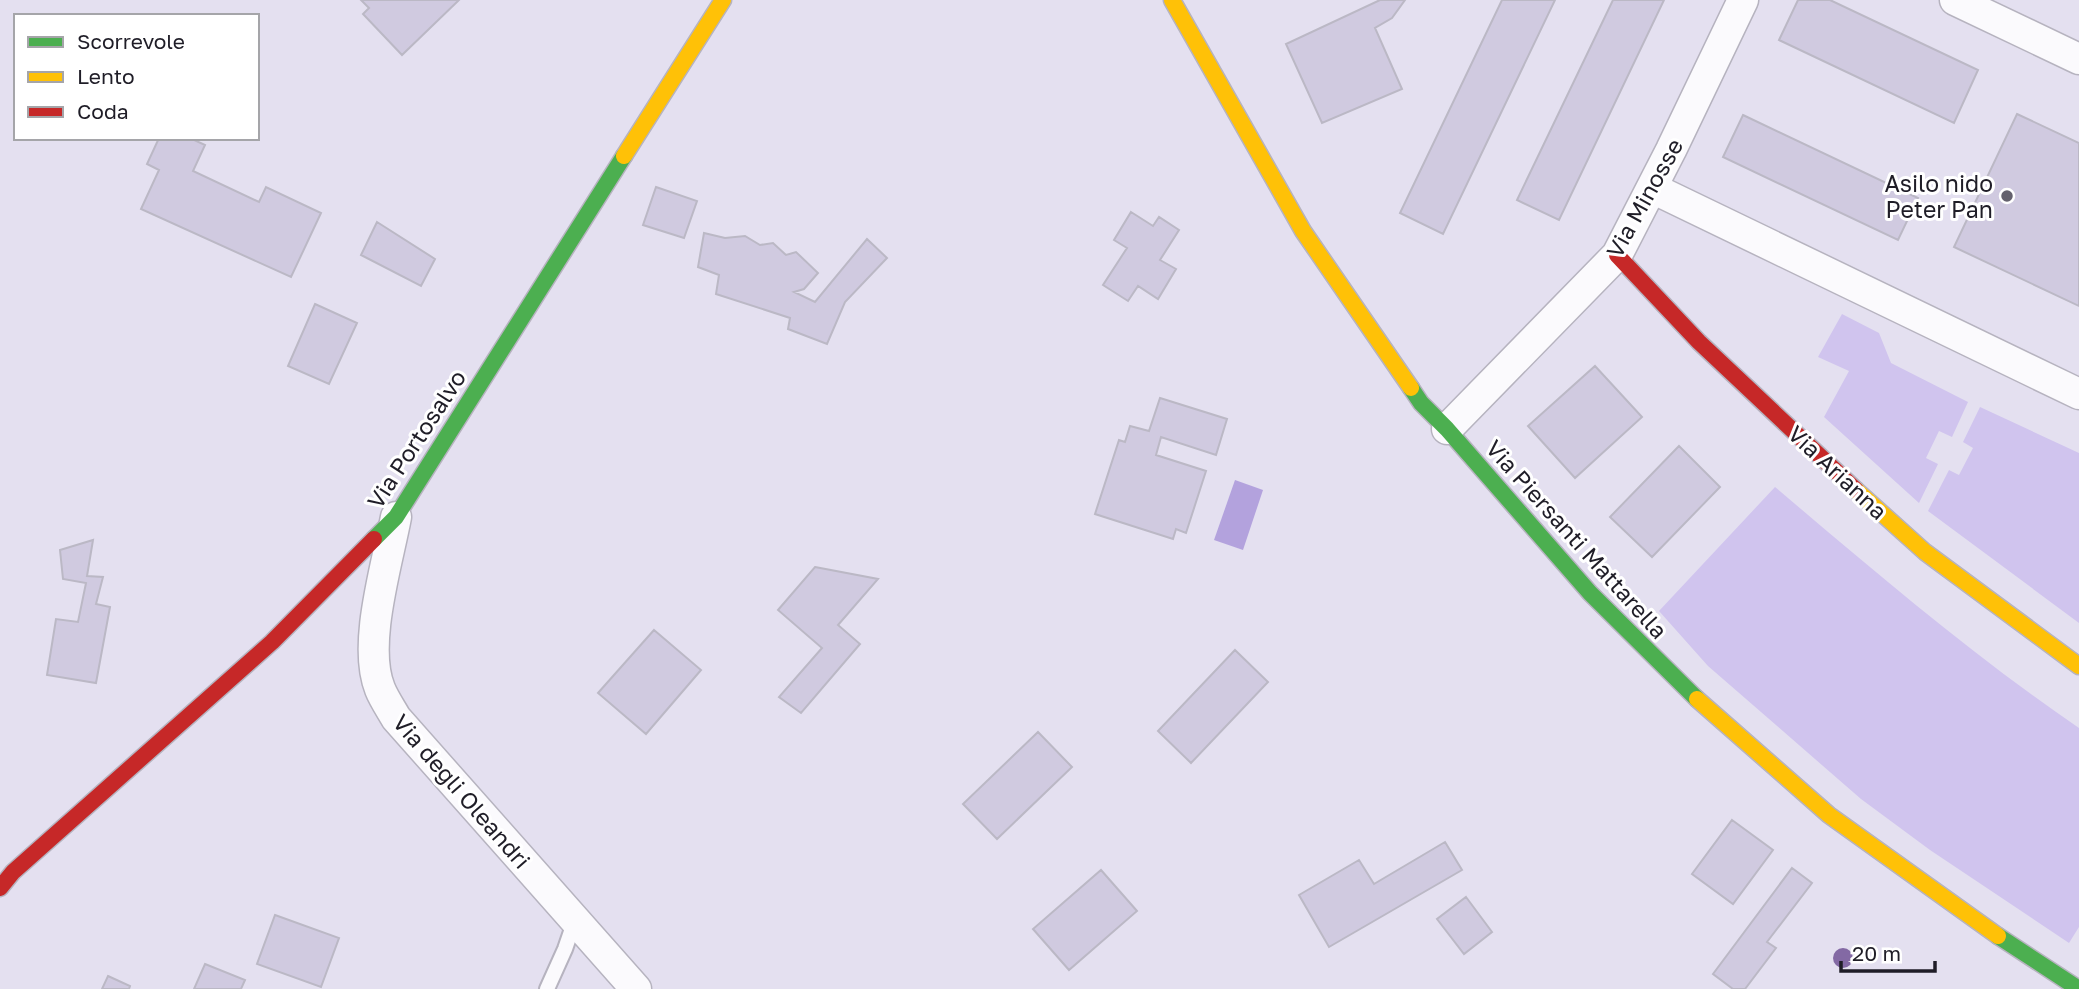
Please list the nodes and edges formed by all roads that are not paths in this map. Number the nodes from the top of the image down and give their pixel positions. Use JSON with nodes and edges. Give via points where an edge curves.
{"nodes":[{"id":1,"x":723,"y":0,"type":"edge"},
{"id":2,"x":1172,"y":0,"type":"edge"},
{"id":3,"x":1743,"y":0,"type":"edge"},
{"id":4,"x":1955,"y":0,"type":"edge"},
{"id":5,"x":2079,"y":59,"type":"edge"},
{"id":6,"x":1652,"y":188,"type":"junction"},
{"id":7,"x":1617,"y":255,"type":"junction"},
{"id":8,"x":2079,"y":394,"type":"edge"},
{"id":9,"x":1447,"y":429,"type":"junction"},
{"id":10,"x":396,"y":517,"type":"junction"},
{"id":11,"x":2079,"y":666,"type":"edge"},
{"id":12,"x":0,"y":888,"type":"edge"},
{"id":13,"x":575,"y":920,"type":"junction"},
{"id":14,"x":547,"y":989,"type":"edge"},
{"id":15,"x":636,"y":989,"type":"edge"},
{"id":16,"x":2079,"y":989,"type":"edge"}],
"edges":[{"from":1,"to":10,"type":"street","name":"Via Portosalvo"},
{"from":2,"to":9,"type":"street","name":"Via Piersanti Mattarella","via":[[1303,231],[1421,403]]},
{"from":3,"to":6,"type":"street","name":"Via Minosse"},
{"from":4,"to":5,"type":"street"},
{"from":6,"to":7,"type":"street","name":"Via Minosse"},
{"from":6,"to":8,"type":"street"},
{"from":7,"to":9,"type":"street","name":"Via Minosse"},
{"from":7,"to":11,"type":"street","name":"Via Arianna","via":[[1699,342],[1925,552]]},
{"from":9,"to":16,"type":"street","name":"Via Piersanti Mattarella","via":[[1590,593],[1716,718],[1829,815],[1984,928]]},
{"from":10,"to":12,"type":"street","name":"Via Portosalvo","via":[[272,642]]},
{"from":10,"to":13,"type":"street","name":"Via degli Oleandri","via":[[373,636],[380,689],[396,718]]},
{"from":13,"to":14,"type":"lane"},
{"from":13,"to":15,"type":"street","name":"Via degli Oleandri"}]}
